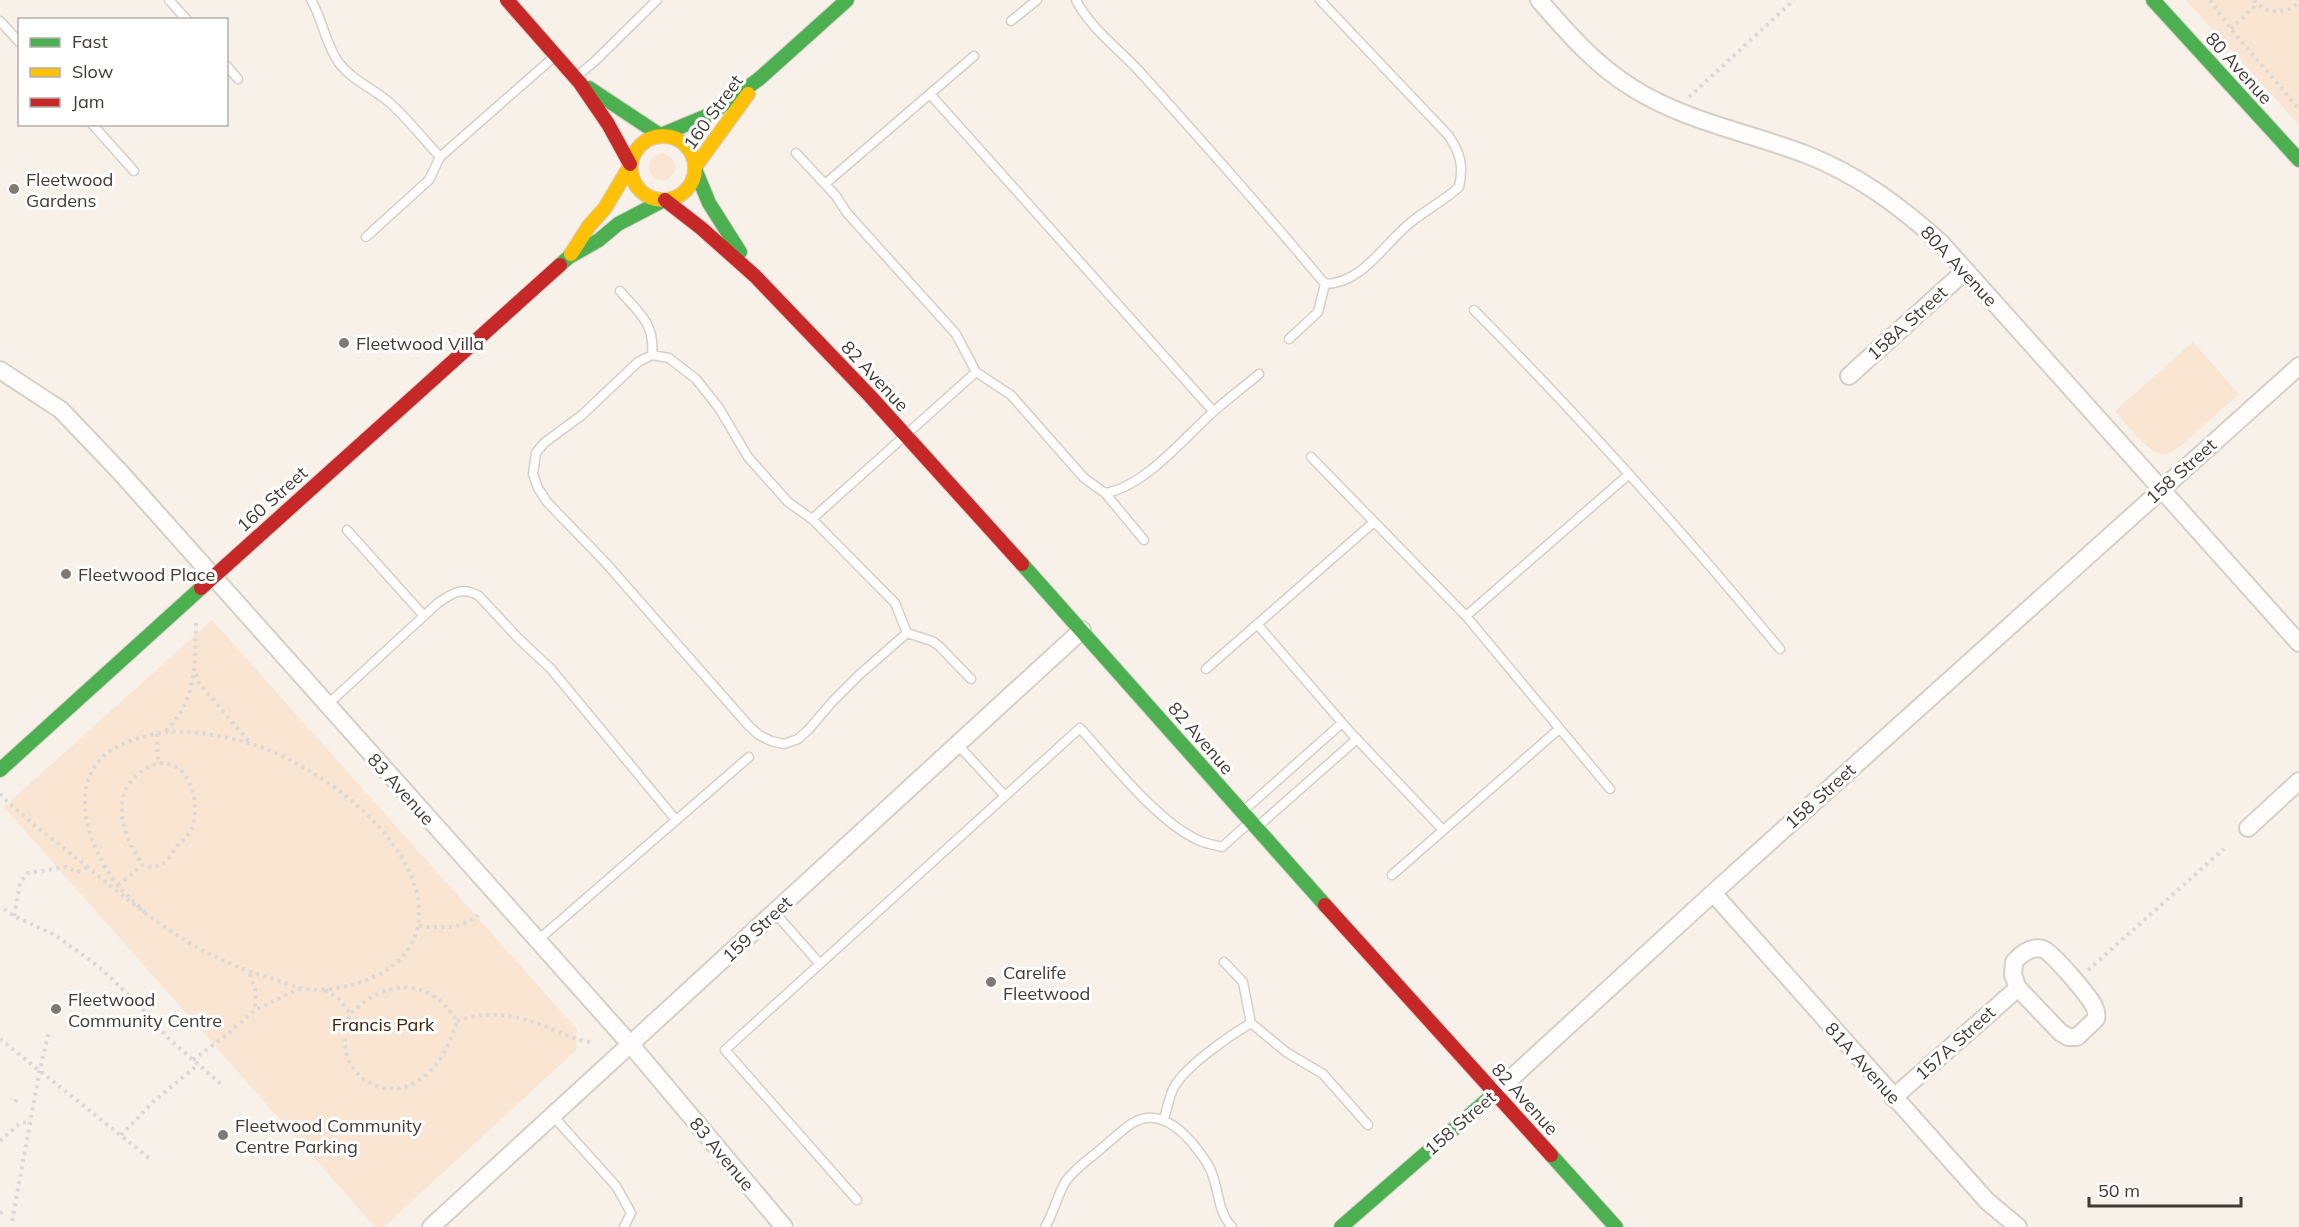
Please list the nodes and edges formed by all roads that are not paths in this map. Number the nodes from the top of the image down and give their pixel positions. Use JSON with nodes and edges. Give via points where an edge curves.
{"nodes":[{"id":1,"x":170,"y":0,"type":"edge"},
{"id":2,"x":311,"y":0,"type":"edge"},
{"id":3,"x":507,"y":0,"type":"edge"},
{"id":4,"x":657,"y":0,"type":"edge"},
{"id":5,"x":847,"y":0,"type":"edge"},
{"id":6,"x":1036,"y":0,"type":"edge"},
{"id":7,"x":1076,"y":0,"type":"edge"},
{"id":8,"x":1320,"y":0,"type":"edge"},
{"id":9,"x":1539,"y":0,"type":"edge"},
{"id":10,"x":2153,"y":0,"type":"edge"},
{"id":11,"x":185,"y":18,"type":"edge"},
{"id":12,"x":0,"y":21,"type":"edge"},
{"id":13,"x":1011,"y":21,"type":"dead end"},
{"id":14,"x":18,"y":41,"type":"edge"},
{"id":15,"x":556,"y":54,"type":"junction"},
{"id":16,"x":974,"y":56,"type":"dead end"},
{"id":17,"x":228,"y":67,"type":"edge"},
{"id":18,"x":238,"y":79,"type":"dead end"},
{"id":19,"x":759,"y":79,"type":"junction"},
{"id":20,"x":578,"y":80,"type":"junction"},
{"id":21,"x":930,"y":94,"type":"junction"},
{"id":22,"x":94,"y":126,"type":"edge"},
{"id":23,"x":660,"y":135,"type":"junction"},
{"id":24,"x":796,"y":153,"type":"dead end"},
{"id":25,"x":440,"y":157,"type":"junction"},
{"id":26,"x":2299,"y":160,"type":"edge"},
{"id":27,"x":630,"y":165,"type":"junction"},
{"id":28,"x":695,"y":168,"type":"junction"},
{"id":29,"x":134,"y":171,"type":"dead end"},
{"id":30,"x":825,"y":184,"type":"junction"},
{"id":31,"x":665,"y":200,"type":"junction"},
{"id":32,"x":366,"y":237,"type":"dead end"},
{"id":33,"x":569,"y":257,"type":"junction"},
{"id":34,"x":1965,"y":271,"type":"junction"},
{"id":35,"x":755,"y":276,"type":"junction"},
{"id":36,"x":1325,"y":284,"type":"junction"},
{"id":37,"x":620,"y":291,"type":"dead end"},
{"id":38,"x":1474,"y":310,"type":"dead end"},
{"id":39,"x":1289,"y":339,"type":"dead end"},
{"id":40,"x":652,"y":355,"type":"junction"},
{"id":41,"x":2299,"y":366,"type":"edge"},
{"id":42,"x":0,"y":370,"type":"edge"},
{"id":43,"x":976,"y":372,"type":"junction"},
{"id":44,"x":1259,"y":374,"type":"dead end"},
{"id":45,"x":1849,"y":376,"type":"dead end"},
{"id":46,"x":1213,"y":411,"type":"junction"},
{"id":47,"x":905,"y":435,"type":"junction"},
{"id":48,"x":1311,"y":457,"type":"dead end"},
{"id":49,"x":1628,"y":475,"type":"junction"},
{"id":50,"x":2162,"y":489,"type":"junction"},
{"id":51,"x":1105,"y":493,"type":"junction"},
{"id":52,"x":812,"y":519,"type":"junction"},
{"id":53,"x":1374,"y":522,"type":"junction"},
{"id":54,"x":347,"y":530,"type":"dead end"},
{"id":55,"x":1144,"y":540,"type":"dead end"},
{"id":56,"x":213,"y":576,"type":"junction"},
{"id":57,"x":424,"y":616,"type":"junction"},
{"id":58,"x":1466,"y":616,"type":"junction"},
{"id":59,"x":1257,"y":624,"type":"junction"},
{"id":60,"x":1082,"y":630,"type":"junction"},
{"id":61,"x":907,"y":633,"type":"junction"},
{"id":62,"x":2299,"y":643,"type":"edge"},
{"id":63,"x":1780,"y":649,"type":"dead end"},
{"id":64,"x":1206,"y":669,"type":"dead end"},
{"id":65,"x":971,"y":679,"type":"dead end"},
{"id":66,"x":327,"y":705,"type":"junction"},
{"id":67,"x":1342,"y":723,"type":"junction"},
{"id":68,"x":1559,"y":729,"type":"junction"},
{"id":69,"x":1357,"y":739,"type":"junction"},
{"id":70,"x":958,"y":745,"type":"junction"},
{"id":71,"x":749,"y":757,"type":"dead end"},
{"id":72,"x":0,"y":770,"type":"edge"},
{"id":73,"x":2299,"y":781,"type":"edge"},
{"id":74,"x":1610,"y":789,"type":"dead end"},
{"id":75,"x":1005,"y":796,"type":"junction"},
{"id":76,"x":676,"y":820,"type":"junction"},
{"id":77,"x":1249,"y":820,"type":"junction"},
{"id":78,"x":2248,"y":828,"type":"dead end"},
{"id":79,"x":1443,"y":830,"type":"junction"},
{"id":80,"x":1392,"y":875,"type":"dead end"},
{"id":81,"x":1713,"y":893,"type":"junction"},
{"id":82,"x":775,"y":913,"type":"junction"},
{"id":83,"x":537,"y":941,"type":"junction"},
{"id":84,"x":1224,"y":962,"type":"dead end"},
{"id":85,"x":820,"y":964,"type":"junction"},
{"id":86,"x":2018,"y":988,"type":"junction"},
{"id":87,"x":1251,"y":1023,"type":"junction"},
{"id":88,"x":631,"y":1045,"type":"junction"},
{"id":89,"x":1495,"y":1093,"type":"junction"},
{"id":90,"x":1893,"y":1098,"type":"junction"},
{"id":91,"x":553,"y":1116,"type":"junction"},
{"id":92,"x":1164,"y":1119,"type":"junction"},
{"id":93,"x":1368,"y":1125,"type":"dead end"},
{"id":94,"x":856,"y":1200,"type":"dead end"},
{"id":95,"x":431,"y":1227,"type":"edge"},
{"id":96,"x":624,"y":1227,"type":"edge"},
{"id":97,"x":784,"y":1227,"type":"edge"},
{"id":98,"x":1045,"y":1227,"type":"edge"},
{"id":99,"x":1232,"y":1227,"type":"edge"},
{"id":100,"x":1341,"y":1227,"type":"edge"},
{"id":101,"x":1616,"y":1227,"type":"edge"},
{"id":102,"x":2018,"y":1227,"type":"edge"}],
"edges":[{"from":1,"to":11,"type":"lane"},
{"from":2,"to":25,"type":"lane","via":[[339,62],[352,77],[393,105]]},
{"from":3,"to":15,"type":"street"},
{"from":4,"to":20,"type":"lane"},
{"from":5,"to":19,"type":"street","name":"160 Street"},
{"from":6,"to":13,"type":"lane"},
{"from":7,"to":36,"type":"lane"},
{"from":8,"to":36,"type":"lane","via":[[1448,135],[1456,146],[1462,171],[1459,187],[1410,223],[1366,266],[1338,283]]},
{"from":9,"to":34,"type":"street","name":"80A Avenue","via":[[1588,54],[1631,88],[1678,111],[1805,154],[1855,177],[1914,218]]},
{"from":10,"to":26,"type":"street","name":"80 Avenue"},
{"from":12,"to":14,"type":"lane"},
{"from":15,"to":20,"type":"street"},
{"from":15,"to":25,"type":"lane"},
{"from":16,"to":21,"type":"lane"},
{"from":17,"to":18,"type":"lane"},
{"from":19,"to":23,"type":"street","name":"160 Street","via":[[709,115]]},
{"from":19,"to":28,"type":"street","name":"160 Street"},
{"from":20,"to":23,"type":"street"},
{"from":20,"to":27,"type":"street"},
{"from":21,"to":30,"type":"lane"},
{"from":21,"to":46,"type":"lane"},
{"from":22,"to":29,"type":"lane"},
{"from":23,"to":27,"type":"street","via":[[643,141]]},
{"from":23,"to":28,"type":"street","via":[[681,141],[693,157]]},
{"from":24,"to":30,"type":"lane"},
{"from":25,"to":32,"type":"lane","via":[[429,180]]},
{"from":27,"to":31,"type":"street","via":[[636,186],[644,194]]},
{"from":27,"to":33,"type":"street","name":"160 Street"},
{"from":28,"to":31,"type":"street","via":[[690,186],[683,194]]},
{"from":28,"to":35,"type":"street","name":"82 Avenue","via":[[709,203]]},
{"from":30,"to":43,"type":"lane","via":[[956,334]]},
{"from":31,"to":33,"type":"street","name":"160 Street","via":[[618,224]]},
{"from":31,"to":35,"type":"street","name":"82 Avenue"},
{"from":33,"to":56,"type":"street","name":"160 Street"},
{"from":34,"to":45,"type":"street","name":"158A Street"},
{"from":34,"to":50,"type":"street","name":"80A Avenue"},
{"from":35,"to":47,"type":"street","name":"82 Avenue"},
{"from":36,"to":39,"type":"lane","via":[[1318,312]]},
{"from":37,"to":40,"type":"lane","via":[[647,322],[653,338]]},
{"from":38,"to":49,"type":"lane","via":[[1554,390]]},
{"from":40,"to":52,"type":"lane","via":[[669,358],[696,379],[719,408],[748,457],[788,502]]},
{"from":40,"to":61,"type":"lane","via":[[638,362],[582,415],[544,443],[536,453],[532,474],[547,502],[749,726],[771,741],[784,744],[798,739],[859,675]]},
{"from":41,"to":50,"type":"street","name":"158 Street"},
{"from":42,"to":56,"type":"street","name":"83 Avenue","via":[[72,420]]},
{"from":43,"to":47,"type":"lane"},
{"from":43,"to":51,"type":"lane","via":[[1011,395],[1084,478]]},
{"from":44,"to":46,"type":"lane"},
{"from":46,"to":51,"type":"lane","via":[[1130,486]]},
{"from":47,"to":52,"type":"lane"},
{"from":47,"to":60,"type":"street","name":"82 Avenue"},
{"from":48,"to":53,"type":"lane"},
{"from":49,"to":58,"type":"lane"},
{"from":49,"to":63,"type":"lane"},
{"from":50,"to":62,"type":"street","name":"80A Avenue"},
{"from":50,"to":81,"type":"street","name":"158 Street"},
{"from":51,"to":55,"type":"lane"},
{"from":52,"to":61,"type":"lane","via":[[895,603]]},
{"from":53,"to":58,"type":"lane"},
{"from":53,"to":59,"type":"lane"},
{"from":54,"to":57,"type":"lane"},
{"from":56,"to":66,"type":"street","name":"83 Avenue"},
{"from":56,"to":72,"type":"street","name":"160 Street"},
{"from":57,"to":66,"type":"lane"},
{"from":57,"to":76,"type":"lane","via":[[453,593],[464,590],[479,596],[551,669]]},
{"from":58,"to":68,"type":"lane"},
{"from":59,"to":64,"type":"lane"},
{"from":59,"to":67,"type":"lane"},
{"from":60,"to":70,"type":"street","name":"159 Street"},
{"from":60,"to":77,"type":"street","name":"82 Avenue"},
{"from":61,"to":65,"type":"lane","via":[[939,646]]},
{"from":66,"to":83,"type":"street","name":"83 Avenue"},
{"from":67,"to":69,"type":"lane"},
{"from":67,"to":77,"type":"lane"},
{"from":68,"to":74,"type":"lane"},
{"from":68,"to":79,"type":"lane"},
{"from":69,"to":77,"type":"lane"},
{"from":69,"to":79,"type":"lane"},
{"from":70,"to":75,"type":"lane"},
{"from":70,"to":82,"type":"street","name":"159 Street"},
{"from":71,"to":76,"type":"lane"},
{"from":73,"to":78,"type":"street"},
{"from":75,"to":77,"type":"lane","via":[[1080,728],[1147,801],[1200,840],[1222,847]]},
{"from":75,"to":85,"type":"lane"},
{"from":76,"to":83,"type":"lane"},
{"from":77,"to":89,"type":"street","name":"82 Avenue"},
{"from":79,"to":80,"type":"lane"},
{"from":81,"to":89,"type":"street","name":"158 Street"},
{"from":81,"to":90,"type":"street","name":"81A Avenue"},
{"from":82,"to":85,"type":"lane"},
{"from":82,"to":88,"type":"street","name":"159 Street"},
{"from":83,"to":88,"type":"street","name":"83 Avenue"},
{"from":84,"to":87,"type":"lane","via":[[1243,982]]},
{"from":85,"to":94,"type":"lane","via":[[725,1050]]},
{"from":86,"to":86,"type":"street","via":[[2014,962],[2027,951],[2041,948],[2069,974],[2096,1008],[2096,1019],[2077,1037],[2068,1037]]},
{"from":86,"to":90,"type":"street","name":"157A Street"},
{"from":87,"to":92,"type":"lane","via":[[1182,1077],[1174,1088]]},
{"from":87,"to":93,"type":"lane","via":[[1286,1052],[1323,1074]]},
{"from":88,"to":91,"type":"street","name":"159 Street"},
{"from":88,"to":97,"type":"street","name":"83 Avenue"},
{"from":89,"to":100,"type":"street","name":"158 Street"},
{"from":89,"to":101,"type":"street","name":"82 Avenue"},
{"from":90,"to":102,"type":"street","name":"81A Avenue","via":[[1987,1201]]},
{"from":91,"to":95,"type":"street","name":"159 Street"},
{"from":91,"to":96,"type":"lane","via":[[616,1186],[631,1213]]},
{"from":92,"to":98,"type":"lane","via":[[1145,1118],[1131,1124],[1073,1173]]},
{"from":92,"to":99,"type":"lane","via":[[1178,1128],[1209,1166],[1219,1205]]}]}
